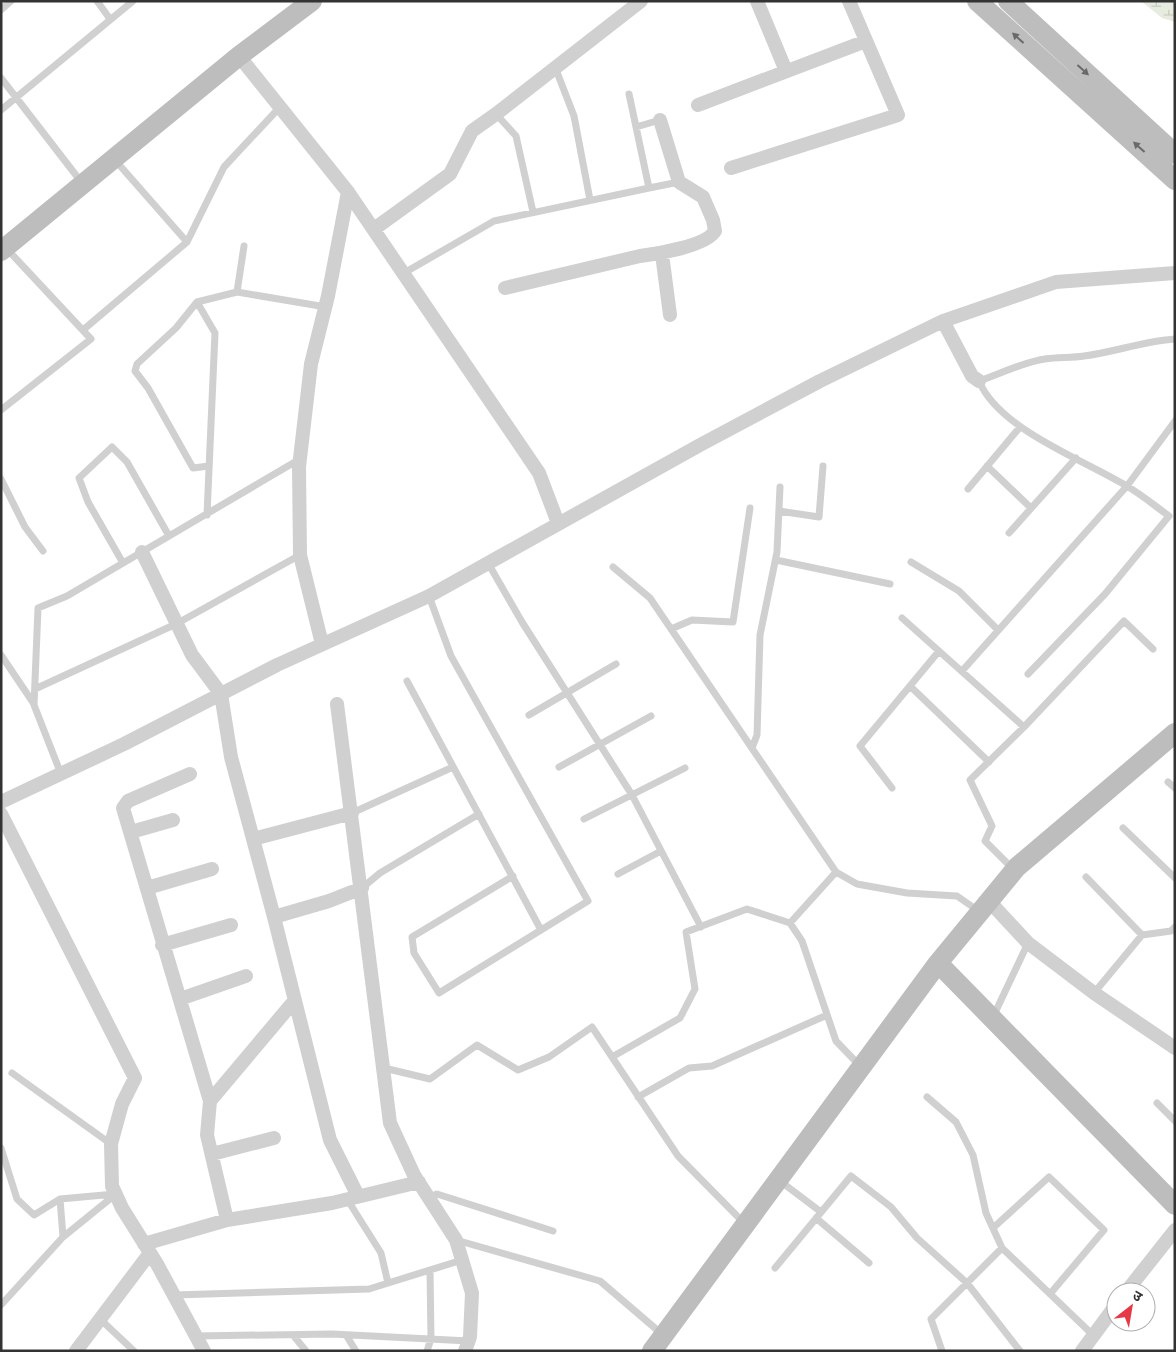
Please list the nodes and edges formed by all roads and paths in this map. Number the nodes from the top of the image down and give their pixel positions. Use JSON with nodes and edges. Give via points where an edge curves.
{"nodes":[{"id":1,"x":11,"y":1,"type":"edge"},
{"id":2,"x":97,"y":1,"type":"edge"},
{"id":3,"x":133,"y":1,"type":"edge"},
{"id":4,"x":312,"y":1,"type":"edge"},
{"id":5,"x":641,"y":1,"type":"edge"},
{"id":6,"x":757,"y":1,"type":"edge"},
{"id":7,"x":849,"y":1,"type":"edge"},
{"id":8,"x":977,"y":1,"type":"edge"},
{"id":9,"x":1008,"y":1,"type":"edge"},
{"id":10,"x":624,"y":6,"type":"edge"},
{"id":11,"x":1,"y":10,"type":"edge"},
{"id":12,"x":110,"y":20,"type":"junction"},
{"id":13,"x":866,"y":41,"type":"junction"},
{"id":14,"x":239,"y":56,"type":"junction"},
{"id":15,"x":555,"y":67,"type":"junction"},
{"id":16,"x":786,"y":71,"type":"junction"},
{"id":17,"x":1,"y":78,"type":"edge"},
{"id":18,"x":629,"y":94,"type":"dead end"},
{"id":19,"x":16,"y":98,"type":"junction"},
{"id":20,"x":698,"y":105,"type":"dead end"},
{"id":21,"x":280,"y":107,"type":"junction"},
{"id":22,"x":1,"y":110,"type":"edge"},
{"id":23,"x":496,"y":114,"type":"junction"},
{"id":24,"x":660,"y":120,"type":"joint"},
{"id":25,"x":636,"y":127,"type":"junction"},
{"id":26,"x":1175,"y":154,"type":"edge"},
{"id":27,"x":114,"y":159,"type":"junction"},
{"id":28,"x":731,"y":168,"type":"dead end"},
{"id":29,"x":1175,"y":180,"type":"edge"},
{"id":30,"x":679,"y":182,"type":"junction"},
{"id":31,"x":83,"y":184,"type":"junction"},
{"id":32,"x":649,"y":188,"type":"junction"},
{"id":33,"x":348,"y":192,"type":"junction"},
{"id":34,"x":590,"y":200,"type":"junction"},
{"id":35,"x":533,"y":212,"type":"junction"},
{"id":36,"x":374,"y":230,"type":"junction"},
{"id":37,"x":187,"y":242,"type":"junction"},
{"id":38,"x":244,"y":246,"type":"dead end"},
{"id":39,"x":3,"y":249,"type":"edge"},
{"id":40,"x":662,"y":254,"type":"junction"},
{"id":41,"x":404,"y":273,"type":"junction"},
{"id":42,"x":1175,"y":273,"type":"edge"},
{"id":43,"x":505,"y":288,"type":"dead end"},
{"id":44,"x":237,"y":292,"type":"junction"},
{"id":45,"x":196,"y":302,"type":"junction"},
{"id":46,"x":326,"y":307,"type":"junction"},
{"id":47,"x":670,"y":315,"type":"dead end"},
{"id":48,"x":943,"y":321,"type":"junction"},
{"id":49,"x":83,"y":330,"type":"junction"},
{"id":50,"x":1175,"y":339,"type":"edge"},
{"id":51,"x":979,"y":381,"type":"junction"},
{"id":52,"x":1,"y":410,"type":"edge"},
{"id":53,"x":1175,"y":421,"type":"edge"},
{"id":54,"x":1020,"y":427,"type":"junction"},
{"id":55,"x":1076,"y":458,"type":"junction"},
{"id":56,"x":300,"y":459,"type":"junction"},
{"id":57,"x":209,"y":466,"type":"junction"},
{"id":58,"x":823,"y":466,"type":"dead end"},
{"id":59,"x":987,"y":466,"type":"junction"},
{"id":60,"x":1,"y":479,"type":"edge"},
{"id":61,"x":1127,"y":486,"type":"junction"},
{"id":62,"x":780,"y":488,"type":"dead end"},
{"id":63,"x":968,"y":489,"type":"dead end"},
{"id":64,"x":750,"y":508,"type":"dead end"},
{"id":65,"x":1031,"y":508,"type":"junction"},
{"id":66,"x":779,"y":511,"type":"junction"},
{"id":67,"x":207,"y":515,"type":"junction"},
{"id":68,"x":558,"y":523,"type":"junction"},
{"id":69,"x":1008,"y":533,"type":"dead end"},
{"id":70,"x":170,"y":536,"type":"junction"},
{"id":71,"x":43,"y":551,"type":"dead end"},
{"id":72,"x":142,"y":552,"type":"junction"},
{"id":73,"x":300,"y":555,"type":"junction"},
{"id":74,"x":776,"y":560,"type":"junction"},
{"id":75,"x":911,"y":562,"type":"dead end"},
{"id":76,"x":124,"y":563,"type":"junction"},
{"id":77,"x":487,"y":563,"type":"junction"},
{"id":78,"x":613,"y":567,"type":"dead end"},
{"id":79,"x":890,"y":584,"type":"dead end"},
{"id":80,"x":429,"y":596,"type":"junction"},
{"id":81,"x":902,"y":618,"type":"dead end"},
{"id":82,"x":176,"y":624,"type":"junction"},
{"id":83,"x":671,"y":628,"type":"junction"},
{"id":84,"x":998,"y":630,"type":"junction"},
{"id":85,"x":322,"y":644,"type":"junction"},
{"id":86,"x":1153,"y":649,"type":"dead end"},
{"id":87,"x":938,"y":651,"type":"junction"},
{"id":88,"x":1,"y":655,"type":"edge"},
{"id":89,"x":616,"y":664,"type":"dead end"},
{"id":90,"x":962,"y":671,"type":"junction"},
{"id":91,"x":1028,"y":674,"type":"dead end"},
{"id":92,"x":407,"y":681,"type":"dead end"},
{"id":93,"x":910,"y":686,"type":"junction"},
{"id":94,"x":35,"y":689,"type":"junction"},
{"id":95,"x":567,"y":693,"type":"junction"},
{"id":96,"x":220,"y":694,"type":"junction"},
{"id":97,"x":338,"y":704,"type":"dead end"},
{"id":98,"x":34,"y":705,"type":"junction"},
{"id":99,"x":529,"y":715,"type":"dead end"},
{"id":100,"x":651,"y":716,"type":"dead end"},
{"id":101,"x":1024,"y":727,"type":"junction"},
{"id":102,"x":1175,"y":733,"type":"edge"},
{"id":103,"x":600,"y":744,"type":"junction"},
{"id":104,"x":752,"y":748,"type":"junction"},
{"id":105,"x":989,"y":762,"type":"junction"},
{"id":106,"x":453,"y":767,"type":"junction"},
{"id":107,"x":559,"y":767,"type":"dead end"},
{"id":108,"x":685,"y":768,"type":"dead end"},
{"id":109,"x":61,"y":774,"type":"junction"},
{"id":110,"x":190,"y":774,"type":"dead end"},
{"id":111,"x":1168,"y":782,"type":"dead end"},
{"id":112,"x":892,"y":788,"type":"dead end"},
{"id":113,"x":1175,"y":788,"type":"edge"},
{"id":114,"x":632,"y":795,"type":"junction"},
{"id":115,"x":1,"y":802,"type":"edge"},
{"id":116,"x":352,"y":813,"type":"junction"},
{"id":117,"x":1,"y":814,"type":"edge"},
{"id":118,"x":479,"y":814,"type":"junction"},
{"id":119,"x":584,"y":819,"type":"dead end"},
{"id":120,"x":173,"y":820,"type":"dead end"},
{"id":121,"x":1123,"y":828,"type":"dead end"},
{"id":122,"x":131,"y":832,"type":"junction"},
{"id":123,"x":253,"y":839,"type":"junction"},
{"id":124,"x":661,"y":851,"type":"junction"},
{"id":125,"x":212,"y":869,"type":"dead end"},
{"id":126,"x":1014,"y":870,"type":"junction"},
{"id":127,"x":836,"y":872,"type":"junction"},
{"id":128,"x":618,"y":874,"type":"dead end"},
{"id":129,"x":513,"y":876,"type":"junction"},
{"id":130,"x":1086,"y":877,"type":"dead end"},
{"id":131,"x":1175,"y":878,"type":"edge"},
{"id":132,"x":147,"y":888,"type":"junction"},
{"id":133,"x":362,"y":888,"type":"junction"},
{"id":134,"x":984,"y":907,"type":"junction"},
{"id":135,"x":274,"y":917,"type":"junction"},
{"id":136,"x":790,"y":923,"type":"junction"},
{"id":137,"x":231,"y":925,"type":"dead end"},
{"id":138,"x":701,"y":927,"type":"junction"},
{"id":139,"x":1175,"y":927,"type":"edge"},
{"id":140,"x":541,"y":930,"type":"junction"},
{"id":141,"x":1142,"y":935,"type":"junction"},
{"id":142,"x":1028,"y":943,"type":"junction"},
{"id":143,"x":162,"y":945,"type":"junction"},
{"id":144,"x":938,"y":963,"type":"junction"},
{"id":145,"x":246,"y":976,"type":"dead end"},
{"id":146,"x":1094,"y":993,"type":"junction"},
{"id":147,"x":180,"y":999,"type":"junction"},
{"id":148,"x":295,"y":1000,"type":"junction"},
{"id":149,"x":827,"y":1015,"type":"junction"},
{"id":150,"x":992,"y":1019,"type":"junction"},
{"id":151,"x":1175,"y":1048,"type":"edge"},
{"id":152,"x":612,"y":1057,"type":"junction"},
{"id":153,"x":861,"y":1067,"type":"junction"},
{"id":154,"x":384,"y":1068,"type":"junction"},
{"id":155,"x":12,"y":1072,"type":"dead end"},
{"id":156,"x":638,"y":1097,"type":"junction"},
{"id":157,"x":927,"y":1097,"type":"dead end"},
{"id":158,"x":210,"y":1101,"type":"junction"},
{"id":159,"x":1156,"y":1102,"type":"dead end"},
{"id":160,"x":1175,"y":1121,"type":"edge"},
{"id":161,"x":274,"y":1138,"type":"dead end"},
{"id":162,"x":111,"y":1144,"type":"junction"},
{"id":163,"x":1,"y":1148,"type":"edge"},
{"id":164,"x":212,"y":1154,"type":"junction"},
{"id":165,"x":778,"y":1180,"type":"junction"},
{"id":166,"x":419,"y":1182,"type":"junction"},
{"id":167,"x":116,"y":1194,"type":"junction"},
{"id":168,"x":353,"y":1198,"type":"junction"},
{"id":169,"x":429,"y":1198,"type":"junction"},
{"id":170,"x":60,"y":1199,"type":"junction"},
{"id":171,"x":1175,"y":1205,"type":"edge"},
{"id":172,"x":819,"y":1215,"type":"junction"},
{"id":173,"x":227,"y":1220,"type":"junction"},
{"id":174,"x":745,"y":1225,"type":"junction"},
{"id":175,"x":993,"y":1228,"type":"junction"},
{"id":176,"x":1175,"y":1230,"type":"edge"},
{"id":177,"x":554,"y":1231,"type":"dead end"},
{"id":178,"x":63,"y":1237,"type":"junction"},
{"id":179,"x":456,"y":1240,"type":"junction"},
{"id":180,"x":147,"y":1248,"type":"junction"},
{"id":181,"x":1002,"y":1248,"type":"junction"},
{"id":182,"x":462,"y":1260,"type":"junction"},
{"id":183,"x":869,"y":1263,"type":"dead end"},
{"id":184,"x":775,"y":1268,"type":"dead end"},
{"id":185,"x":430,"y":1270,"type":"junction"},
{"id":186,"x":1134,"y":1282,"type":"edge"},
{"id":187,"x":388,"y":1283,"type":"junction"},
{"id":188,"x":967,"y":1283,"type":"junction"},
{"id":189,"x":1050,"y":1294,"type":"junction"},
{"id":190,"x":174,"y":1296,"type":"junction"},
{"id":191,"x":1,"y":1304,"type":"edge"},
{"id":192,"x":1106,"y":1318,"type":"edge"},
{"id":193,"x":100,"y":1319,"type":"junction"},
{"id":194,"x":293,"y":1335,"type":"junction"},
{"id":195,"x":346,"y":1335,"type":"junction"},
{"id":196,"x":1093,"y":1335,"type":"junction"},
{"id":197,"x":196,"y":1336,"type":"junction"},
{"id":198,"x":431,"y":1339,"type":"junction"},
{"id":199,"x":658,"y":1343,"type":"edge"},
{"id":200,"x":467,"y":1346,"type":"edge"},
{"id":201,"x":76,"y":1351,"type":"edge"},
{"id":202,"x":134,"y":1351,"type":"edge"},
{"id":203,"x":204,"y":1351,"type":"edge"},
{"id":204,"x":306,"y":1351,"type":"edge"},
{"id":205,"x":356,"y":1351,"type":"edge"},
{"id":206,"x":427,"y":1351,"type":"edge"},
{"id":207,"x":942,"y":1351,"type":"edge"},
{"id":208,"x":1020,"y":1351,"type":"edge"},
{"id":209,"x":1082,"y":1351,"type":"edge"}],
"edges":[{"from":1,"to":11,"type":"lane"},
{"from":2,"to":12,"type":"lane"},
{"from":3,"to":12,"type":"lane"},
{"from":4,"to":14,"type":"street"},
{"from":5,"to":10,"type":"street"},
{"from":6,"to":16,"type":"street"},
{"from":7,"to":13,"type":"street"},
{"from":29,"to":8,"type":"street","one_way":true},
{"from":9,"to":26,"type":"street","one_way":true},
{"from":10,"to":15,"type":"street"},
{"from":12,"to":19,"type":"lane"},
{"from":13,"to":16,"type":"street"},
{"from":13,"to":28,"type":"street","via":[[898,115]]},
{"from":14,"to":21,"type":"street"},
{"from":14,"to":27,"type":"street"},
{"from":15,"to":23,"type":"street"},
{"from":15,"to":34,"type":"lane","via":[[574,116]]},
{"from":16,"to":20,"type":"street"},
{"from":17,"to":19,"type":"lane"},
{"from":18,"to":25,"type":"lane"},
{"from":19,"to":22,"type":"lane"},
{"from":19,"to":31,"type":"lane"},
{"from":21,"to":33,"type":"street"},
{"from":21,"to":37,"type":"lane","via":[[224,167]]},
{"from":23,"to":35,"type":"lane","via":[[516,136]]},
{"from":23,"to":36,"type":"street","via":[[472,131],[450,174]]},
{"from":24,"to":25,"type":"lane"},
{"from":24,"to":30,"type":"street"},
{"from":25,"to":32,"type":"lane"},
{"from":27,"to":31,"type":"street"},
{"from":27,"to":37,"type":"lane"},
{"from":30,"to":32,"type":"lane"},
{"from":30,"to":40,"type":"street","via":[[703,197],[715,231],[703,240]]},
{"from":31,"to":39,"type":"street"},
{"from":32,"to":34,"type":"lane"},
{"from":33,"to":36,"type":"street"},
{"from":33,"to":46,"type":"street"},
{"from":34,"to":35,"type":"lane"},
{"from":35,"to":41,"type":"lane","via":[[494,221]]},
{"from":36,"to":41,"type":"street"},
{"from":37,"to":49,"type":"lane"},
{"from":38,"to":44,"type":"lane"},
{"from":39,"to":49,"type":"lane"},
{"from":40,"to":43,"type":"street","via":[[640,256]]},
{"from":40,"to":47,"type":"street"},
{"from":41,"to":68,"type":"street","via":[[539,473]]},
{"from":42,"to":48,"type":"street","via":[[1056,282]]},
{"from":44,"to":45,"type":"lane"},
{"from":44,"to":46,"type":"lane"},
{"from":45,"to":57,"type":"lane","via":[[215,333]]},
{"from":45,"to":57,"type":"lane","via":[[176,328],[137,364],[135,371],[193,468]]},
{"from":46,"to":56,"type":"street","via":[[311,364]]},
{"from":48,"to":51,"type":"street","via":[[972,376]]},
{"from":48,"to":68,"type":"street","via":[[812,386]]},
{"from":49,"to":52,"type":"lane","via":[[92,339]]},
{"from":50,"to":51,"type":"lane","via":[[1154,340],[1145,345],[1130,345],[1084,356],[1044,359]]},
{"from":51,"to":54,"type":"lane","via":[[984,392]]},
{"from":53,"to":61,"type":"lane"},
{"from":54,"to":55,"type":"lane"},
{"from":54,"to":59,"type":"lane"},
{"from":55,"to":61,"type":"lane"},
{"from":55,"to":65,"type":"lane"},
{"from":56,"to":67,"type":"lane"},
{"from":56,"to":73,"type":"street"},
{"from":57,"to":67,"type":"lane"},
{"from":58,"to":66,"type":"lane","via":[[820,517]]},
{"from":59,"to":63,"type":"lane"},
{"from":59,"to":65,"type":"lane"},
{"from":60,"to":71,"type":"lane","via":[[25,527]]},
{"from":61,"to":84,"type":"lane"},
{"from":61,"to":91,"type":"lane","via":[[1169,516],[1104,594]]},
{"from":62,"to":66,"type":"lane"},
{"from":64,"to":83,"type":"lane","via":[[733,622],[692,620]]},
{"from":65,"to":69,"type":"lane"},
{"from":66,"to":74,"type":"lane"},
{"from":67,"to":70,"type":"lane"},
{"from":68,"to":77,"type":"street"},
{"from":70,"to":72,"type":"lane"},
{"from":70,"to":76,"type":"lane","via":[[127,462],[112,447],[79,478],[88,502]]},
{"from":72,"to":76,"type":"lane"},
{"from":72,"to":82,"type":"street"},
{"from":73,"to":82,"type":"lane"},
{"from":73,"to":85,"type":"street"},
{"from":74,"to":79,"type":"lane"},
{"from":74,"to":104,"type":"lane","via":[[760,635],[757,735]]},
{"from":75,"to":84,"type":"lane","via":[[959,590]]},
{"from":76,"to":94,"type":"lane","via":[[67,596],[38,608]]},
{"from":77,"to":80,"type":"street"},
{"from":77,"to":95,"type":"lane"},
{"from":78,"to":83,"type":"lane","via":[[650,598]]},
{"from":80,"to":85,"type":"street"},
{"from":80,"to":140,"type":"lane","via":[[451,656],[588,901]]},
{"from":81,"to":87,"type":"lane"},
{"from":82,"to":94,"type":"lane"},
{"from":82,"to":96,"type":"street","via":[[192,655]]},
{"from":83,"to":104,"type":"lane"},
{"from":84,"to":90,"type":"lane"},
{"from":85,"to":96,"type":"street"},
{"from":86,"to":101,"type":"lane","via":[[1124,622]]},
{"from":87,"to":90,"type":"lane"},
{"from":87,"to":93,"type":"lane"},
{"from":88,"to":98,"type":"lane"},
{"from":89,"to":95,"type":"lane"},
{"from":90,"to":101,"type":"lane"},
{"from":92,"to":106,"type":"lane"},
{"from":93,"to":105,"type":"lane"},
{"from":93,"to":112,"type":"lane","via":[[860,746]]},
{"from":94,"to":98,"type":"lane"},
{"from":95,"to":99,"type":"lane"},
{"from":95,"to":103,"type":"lane"},
{"from":96,"to":109,"type":"street"},
{"from":96,"to":123,"type":"street","via":[[231,757]]},
{"from":97,"to":116,"type":"street"},
{"from":98,"to":109,"type":"lane"},
{"from":100,"to":103,"type":"lane"},
{"from":101,"to":105,"type":"lane"},
{"from":102,"to":126,"type":"street"},
{"from":103,"to":107,"type":"lane"},
{"from":103,"to":114,"type":"lane"},
{"from":104,"to":127,"type":"lane"},
{"from":105,"to":126,"type":"lane","via":[[970,780],[992,826],[985,841]]},
{"from":106,"to":116,"type":"lane"},
{"from":106,"to":118,"type":"lane"},
{"from":108,"to":114,"type":"lane"},
{"from":109,"to":115,"type":"street"},
{"from":110,"to":122,"type":"street","via":[[125,804]]},
{"from":111,"to":113,"type":"lane"},
{"from":114,"to":119,"type":"lane"},
{"from":114,"to":124,"type":"lane"},
{"from":116,"to":123,"type":"street"},
{"from":116,"to":133,"type":"street"},
{"from":117,"to":162,"type":"street","via":[[134,1078],[122,1104]]},
{"from":118,"to":129,"type":"lane"},
{"from":118,"to":133,"type":"lane","via":[[380,873]]},
{"from":120,"to":122,"type":"street"},
{"from":121,"to":131,"type":"lane"},
{"from":122,"to":132,"type":"street"},
{"from":123,"to":135,"type":"street"},
{"from":124,"to":128,"type":"lane"},
{"from":124,"to":138,"type":"lane"},
{"from":125,"to":132,"type":"street"},
{"from":126,"to":134,"type":"street"},
{"from":127,"to":134,"type":"lane","via":[[857,884],[907,893],[957,896]]},
{"from":127,"to":136,"type":"lane"},
{"from":129,"to":140,"type":"lane"},
{"from":129,"to":140,"type":"lane","via":[[412,937],[414,952],[439,993]]},
{"from":130,"to":141,"type":"lane"},
{"from":132,"to":143,"type":"street"},
{"from":133,"to":135,"type":"street"},
{"from":133,"to":154,"type":"street"},
{"from":134,"to":142,"type":"street"},
{"from":134,"to":144,"type":"street"},
{"from":135,"to":148,"type":"street"},
{"from":136,"to":138,"type":"lane","via":[[747,909]]},
{"from":136,"to":149,"type":"lane","via":[[802,942]]},
{"from":137,"to":143,"type":"street"},
{"from":138,"to":152,"type":"lane","via":[[686,932],[695,989],[680,1018]]},
{"from":139,"to":141,"type":"lane","via":[[1171,931]]},
{"from":141,"to":146,"type":"lane"},
{"from":142,"to":146,"type":"street"},
{"from":142,"to":150,"type":"lane"},
{"from":143,"to":147,"type":"street"},
{"from":144,"to":150,"type":"street"},
{"from":144,"to":153,"type":"street"},
{"from":145,"to":147,"type":"street"},
{"from":146,"to":151,"type":"street"},
{"from":147,"to":158,"type":"street"},
{"from":148,"to":158,"type":"street"},
{"from":148,"to":168,"type":"street","via":[[330,1140]]},
{"from":149,"to":153,"type":"lane","via":[[836,1040]]},
{"from":149,"to":156,"type":"lane","via":[[712,1066],[690,1068]]},
{"from":150,"to":171,"type":"street"},
{"from":152,"to":154,"type":"lane","via":[[592,1027],[549,1057],[518,1070],[477,1045],[430,1079]]},
{"from":152,"to":156,"type":"lane"},
{"from":153,"to":165,"type":"street"},
{"from":154,"to":166,"type":"street","via":[[390,1123]]},
{"from":155,"to":162,"type":"lane"},
{"from":156,"to":174,"type":"lane","via":[[678,1156]]},
{"from":157,"to":175,"type":"lane","via":[[956,1122],[973,1155],[986,1212]]},
{"from":158,"to":164,"type":"street","via":[[207,1135]]},
{"from":159,"to":160,"type":"lane"},
{"from":161,"to":164,"type":"street"},
{"from":162,"to":167,"type":"street","via":[[112,1186]]},
{"from":163,"to":170,"type":"lane","via":[[17,1199],[34,1215]]},
{"from":164,"to":173,"type":"street"},
{"from":165,"to":172,"type":"lane"},
{"from":165,"to":174,"type":"street"},
{"from":166,"to":168,"type":"street"},
{"from":166,"to":169,"type":"street"},
{"from":167,"to":170,"type":"lane"},
{"from":167,"to":178,"type":"lane"},
{"from":167,"to":180,"type":"street"},
{"from":168,"to":173,"type":"street"},
{"from":168,"to":187,"type":"lane","via":[[381,1253]]},
{"from":169,"to":177,"type":"lane","via":[[437,1194]]},
{"from":169,"to":179,"type":"street"},
{"from":170,"to":178,"type":"lane"},
{"from":172,"to":183,"type":"lane"},
{"from":172,"to":184,"type":"lane"},
{"from":172,"to":188,"type":"lane","via":[[851,1176],[891,1207],[917,1238]]},
{"from":173,"to":180,"type":"street"},
{"from":174,"to":199,"type":"street"},
{"from":175,"to":181,"type":"lane"},
{"from":175,"to":189,"type":"lane","via":[[1049,1177],[1104,1230]]},
{"from":176,"to":186,"type":"street"},
{"from":178,"to":191,"type":"lane"},
{"from":179,"to":182,"type":"street"},
{"from":179,"to":199,"type":"lane","via":[[600,1281]]},
{"from":180,"to":190,"type":"street"},
{"from":180,"to":193,"type":"street"},
{"from":181,"to":188,"type":"lane"},
{"from":181,"to":189,"type":"lane"},
{"from":182,"to":185,"type":"lane"},
{"from":182,"to":200,"type":"street","via":[[472,1293]]},
{"from":185,"to":187,"type":"lane"},
{"from":185,"to":198,"type":"lane"},
{"from":187,"to":190,"type":"lane","via":[[369,1289]]},
{"from":188,"to":207,"type":"lane","via":[[931,1319]]},
{"from":188,"to":208,"type":"lane"},
{"from":189,"to":196,"type":"lane"},
{"from":190,"to":197,"type":"street"},
{"from":192,"to":196,"type":"street"},
{"from":193,"to":201,"type":"street"},
{"from":193,"to":202,"type":"lane"},
{"from":194,"to":195,"type":"lane"},
{"from":194,"to":197,"type":"lane"},
{"from":194,"to":204,"type":"lane"},
{"from":195,"to":198,"type":"lane"},
{"from":195,"to":205,"type":"lane"},
{"from":196,"to":209,"type":"street"},
{"from":197,"to":203,"type":"street"},
{"from":198,"to":200,"type":"lane"},
{"from":198,"to":206,"type":"lane"}]}
